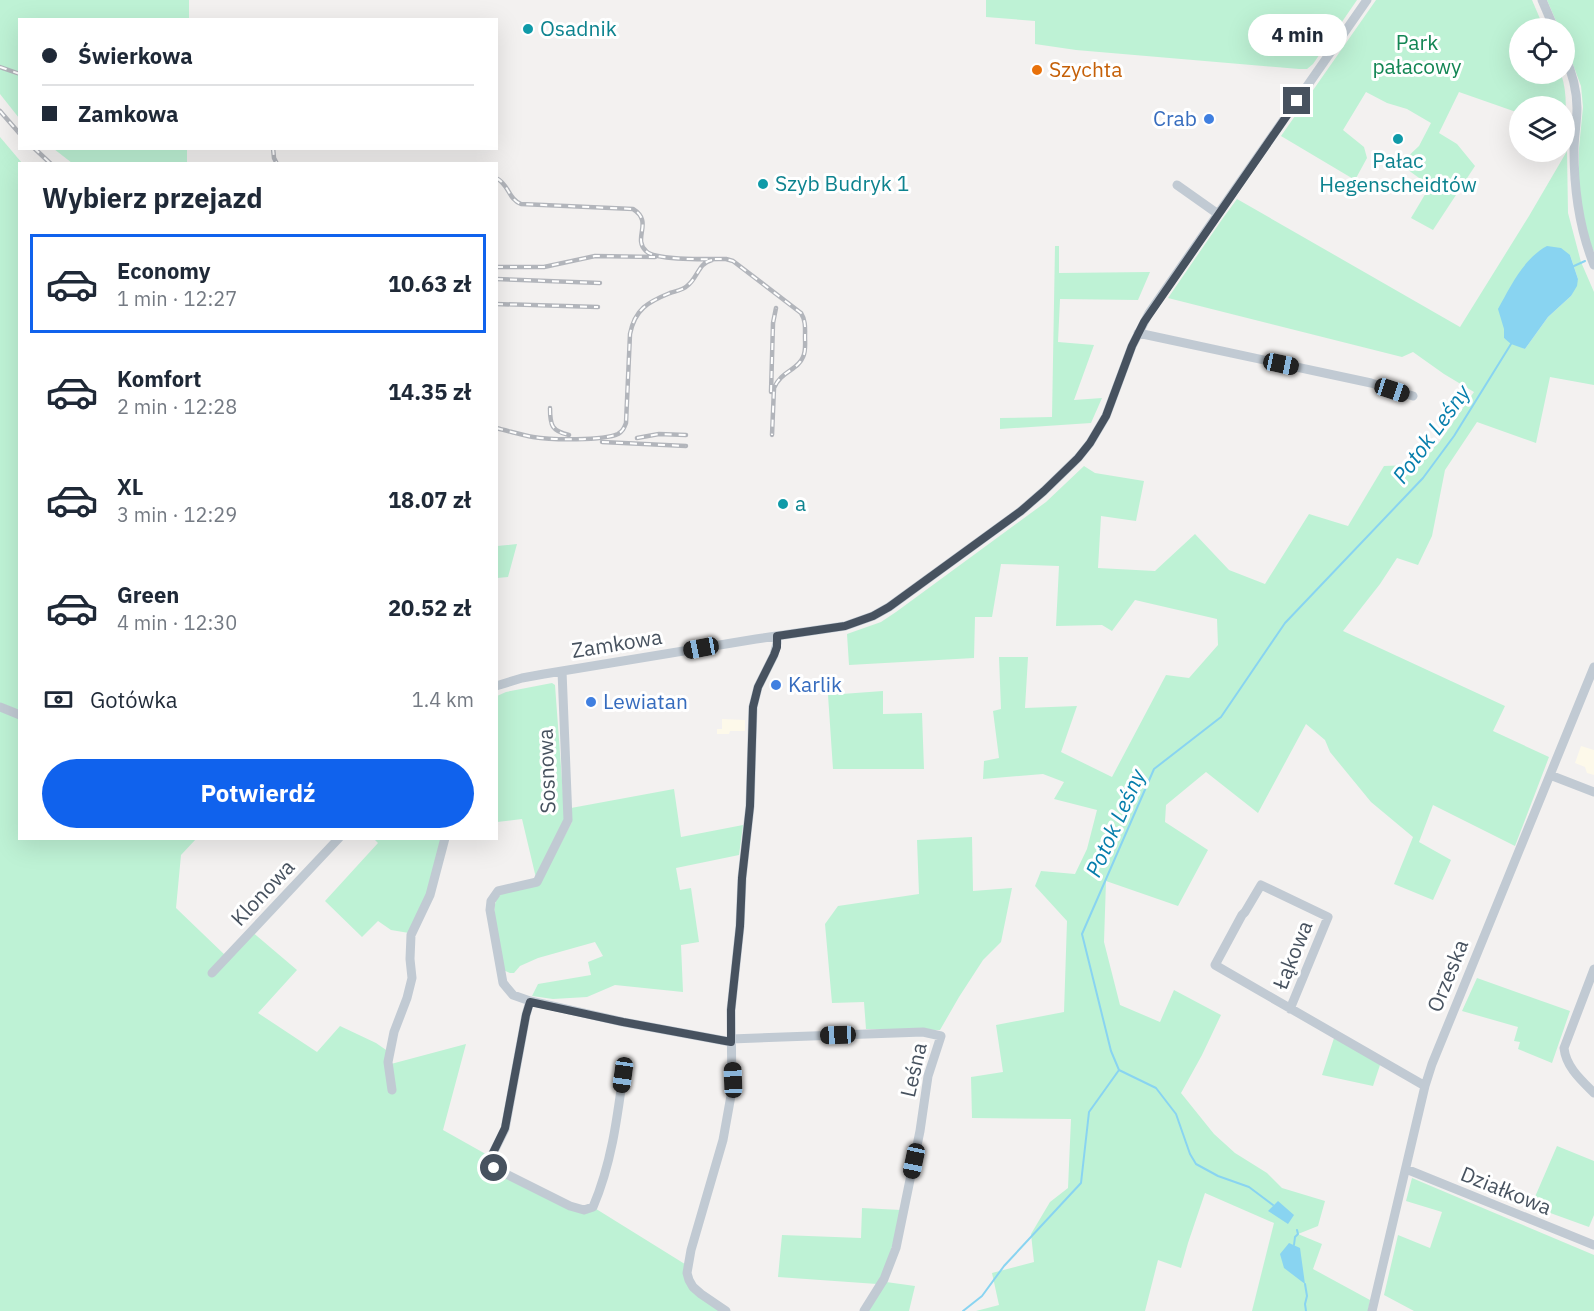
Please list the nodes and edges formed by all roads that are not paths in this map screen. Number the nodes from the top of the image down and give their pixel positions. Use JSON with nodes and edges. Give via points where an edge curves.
{"nodes":[{"id":1,"x":1367,"y":0,"type":"edge"},
{"id":2,"x":1542,"y":0,"type":"edge"},
{"id":3,"x":1550,"y":18,"type":"edge"},
{"id":4,"x":1574,"y":84,"type":"edge"},
{"id":5,"x":1177,"y":185,"type":"dead end"},
{"id":6,"x":1218,"y":214,"type":"junction"},
{"id":7,"x":1594,"y":265,"type":"edge"},
{"id":8,"x":1138,"y":333,"type":"junction"},
{"id":9,"x":1413,"y":396,"type":"dead end"},
{"id":10,"x":777,"y":636,"type":"junction"},
{"id":11,"x":1594,"y":667,"type":"edge"},
{"id":12,"x":562,"y":671,"type":"junction"},
{"id":13,"x":498,"y":685,"type":"edge"},
{"id":14,"x":0,"y":707,"type":"edge"},
{"id":15,"x":18,"y":714,"type":"edge"},
{"id":16,"x":1550,"y":775,"type":"junction"},
{"id":17,"x":1594,"y":792,"type":"edge"},
{"id":18,"x":337,"y":840,"type":"edge"},
{"id":19,"x":445,"y":840,"type":"edge"},
{"id":20,"x":1594,"y":969,"type":"edge"},
{"id":21,"x":212,"y":973,"type":"dead end"},
{"id":22,"x":530,"y":1002,"type":"junction"},
{"id":23,"x":1290,"y":1009,"type":"junction"},
{"id":24,"x":731,"y":1040,"type":"junction"},
{"id":25,"x":623,"y":1075,"type":"dead end"},
{"id":26,"x":1425,"y":1086,"type":"junction"},
{"id":27,"x":392,"y":1090,"type":"dead end"},
{"id":28,"x":1594,"y":1093,"type":"edge"},
{"id":29,"x":1406,"y":1169,"type":"junction"},
{"id":30,"x":1594,"y":1245,"type":"edge"},
{"id":31,"x":726,"y":1311,"type":"edge"},
{"id":32,"x":864,"y":1311,"type":"edge"},
{"id":33,"x":1372,"y":1311,"type":"edge"}],
"edges":[{"from":1,"to":6,"type":"street","name":"Zamkowa"},
{"from":2,"to":3,"type":"street"},
{"from":4,"to":7,"type":"street","via":[[1575,192]]},
{"from":5,"to":6,"type":"street"},
{"from":6,"to":8,"type":"street","name":"Zamkowa"},
{"from":8,"to":9,"type":"street","via":[[1371,383]]},
{"from":8,"to":10,"type":"street","name":"Zamkowa","via":[[1098,431],[1078,458],[1036,498],[873,616],[845,626]]},
{"from":10,"to":12,"type":"street","name":"Zamkowa"},
{"from":10,"to":24,"type":"street","via":[[777,647],[753,707],[750,806]]},
{"from":11,"to":16,"type":"street","name":"Orzeska"},
{"from":12,"to":13,"type":"street","name":"Zamkowa"},
{"from":12,"to":22,"type":"street","name":"Sosnowa","via":[[568,820],[537,882],[498,891],[490,910],[503,983],[513,995]]},
{"from":14,"to":15,"type":"street"},
{"from":16,"to":17,"type":"street"},
{"from":16,"to":26,"type":"street","name":"Orzeska"},
{"from":18,"to":21,"type":"street","name":"Klonowa"},
{"from":19,"to":27,"type":"street","via":[[430,895],[411,935],[412,978],[388,1062]]},
{"from":20,"to":28,"type":"street","via":[[1564,1048],[1574,1073]]},
{"from":22,"to":24,"type":"street"},
{"from":22,"to":25,"type":"street","via":[[505,1128],[490,1159],[494,1168],[570,1206],[584,1210],[593,1207],[614,1138]]},
{"from":23,"to":23,"type":"street","name":"Łąkowa","via":[[1328,917],[1261,885],[1215,966]]},
{"from":23,"to":26,"type":"street","name":"Łąkowa"},
{"from":24,"to":31,"type":"street","via":[[729,1116],[687,1273],[693,1287]]},
{"from":24,"to":32,"type":"street","name":"Leśna","via":[[923,1032],[941,1036],[928,1076],[896,1248],[884,1279]]},
{"from":26,"to":29,"type":"street","name":"Orzeska"},
{"from":29,"to":30,"type":"street","name":"Działkowa"},
{"from":29,"to":33,"type":"street","name":"Orzeska"}]}
